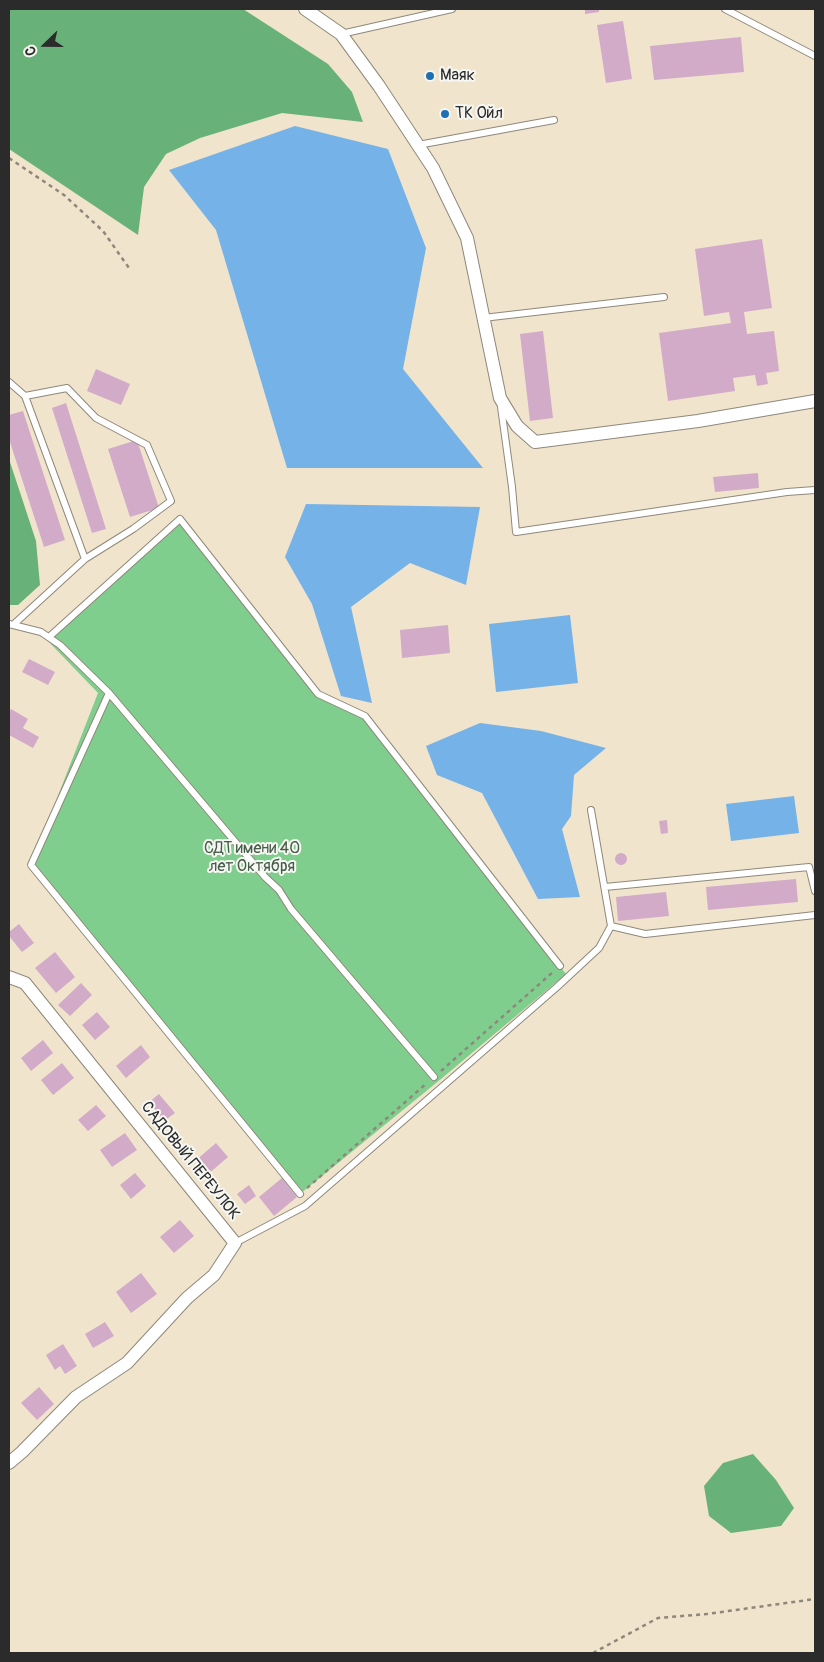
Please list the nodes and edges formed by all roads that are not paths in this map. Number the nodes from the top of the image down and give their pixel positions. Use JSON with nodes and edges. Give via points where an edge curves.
{"nodes":[{"id":1,"x":305,"y":9,"type":"edge"},
{"id":2,"x":452,"y":9,"type":"edge"},
{"id":3,"x":725,"y":9,"type":"edge"},
{"id":4,"x":341,"y":34,"type":"junction"},
{"id":5,"x":815,"y":56,"type":"edge"},
{"id":6,"x":554,"y":120,"type":"dead end"},
{"id":7,"x":418,"y":145,"type":"junction"},
{"id":8,"x":664,"y":297,"type":"dead end"},
{"id":9,"x":483,"y":318,"type":"junction"},
{"id":10,"x":9,"y":382,"type":"edge"},
{"id":11,"x":25,"y":396,"type":"junction"},
{"id":12,"x":500,"y":398,"type":"junction"},
{"id":13,"x":815,"y":401,"type":"edge"},
{"id":14,"x":815,"y":490,"type":"edge"},
{"id":15,"x":85,"y":559,"type":"junction"},
{"id":16,"x":11,"y":625,"type":"edge"},
{"id":17,"x":48,"y":637,"type":"junction"},
{"id":18,"x":108,"y":693,"type":"junction"},
{"id":19,"x":591,"y":810,"type":"dead end"},
{"id":20,"x":604,"y":886,"type":"junction"},
{"id":21,"x":815,"y":891,"type":"edge"},
{"id":22,"x":815,"y":915,"type":"edge"},
{"id":23,"x":611,"y":926,"type":"junction"},
{"id":24,"x":560,"y":966,"type":"dead end"},
{"id":25,"x":9,"y":977,"type":"edge"},
{"id":26,"x":434,"y":1077,"type":"dead end"},
{"id":27,"x":300,"y":1194,"type":"dead end"},
{"id":28,"x":235,"y":1242,"type":"junction"},
{"id":29,"x":9,"y":1463,"type":"edge"}],
"edges":[{"from":1,"to":4,"type":"street"},
{"from":2,"to":4,"type":"lane"},
{"from":3,"to":5,"type":"lane"},
{"from":4,"to":7,"type":"street"},
{"from":6,"to":7,"type":"lane"},
{"from":7,"to":9,"type":"street","via":[[433,168],[467,238]]},
{"from":8,"to":9,"type":"lane"},
{"from":9,"to":12,"type":"street"},
{"from":10,"to":11,"type":"lane"},
{"from":11,"to":15,"type":"lane"},
{"from":11,"to":15,"type":"lane","via":[[68,388],[96,418],[147,446],[171,501]]},
{"from":12,"to":13,"type":"street","via":[[517,426],[535,442],[698,421]]},
{"from":12,"to":14,"type":"lane","via":[[516,532]]},
{"from":15,"to":16,"type":"lane"},
{"from":16,"to":17,"type":"lane","via":[[41,632]]},
{"from":17,"to":18,"type":"lane"},
{"from":17,"to":24,"type":"lane","via":[[180,519],[318,694],[365,716]]},
{"from":18,"to":26,"type":"lane","via":[[264,877],[279,890],[290,908]]},
{"from":18,"to":27,"type":"lane","via":[[31,865]]},
{"from":19,"to":20,"type":"lane"},
{"from":20,"to":21,"type":"lane","via":[[809,867]]},
{"from":20,"to":23,"type":"lane"},
{"from":22,"to":23,"type":"lane","via":[[645,934]]},
{"from":23,"to":28,"type":"lane","via":[[599,948],[557,987],[305,1206]]},
{"from":25,"to":28,"type":"street","name":"САДОВЫЙ ПЕРЕУЛОК","via":[[25,983]]},
{"from":28,"to":29,"type":"street","name":"САДОВЫЙ ПЕРЕУЛОК","via":[[214,1274],[187,1298],[127,1363],[76,1397]]}]}
